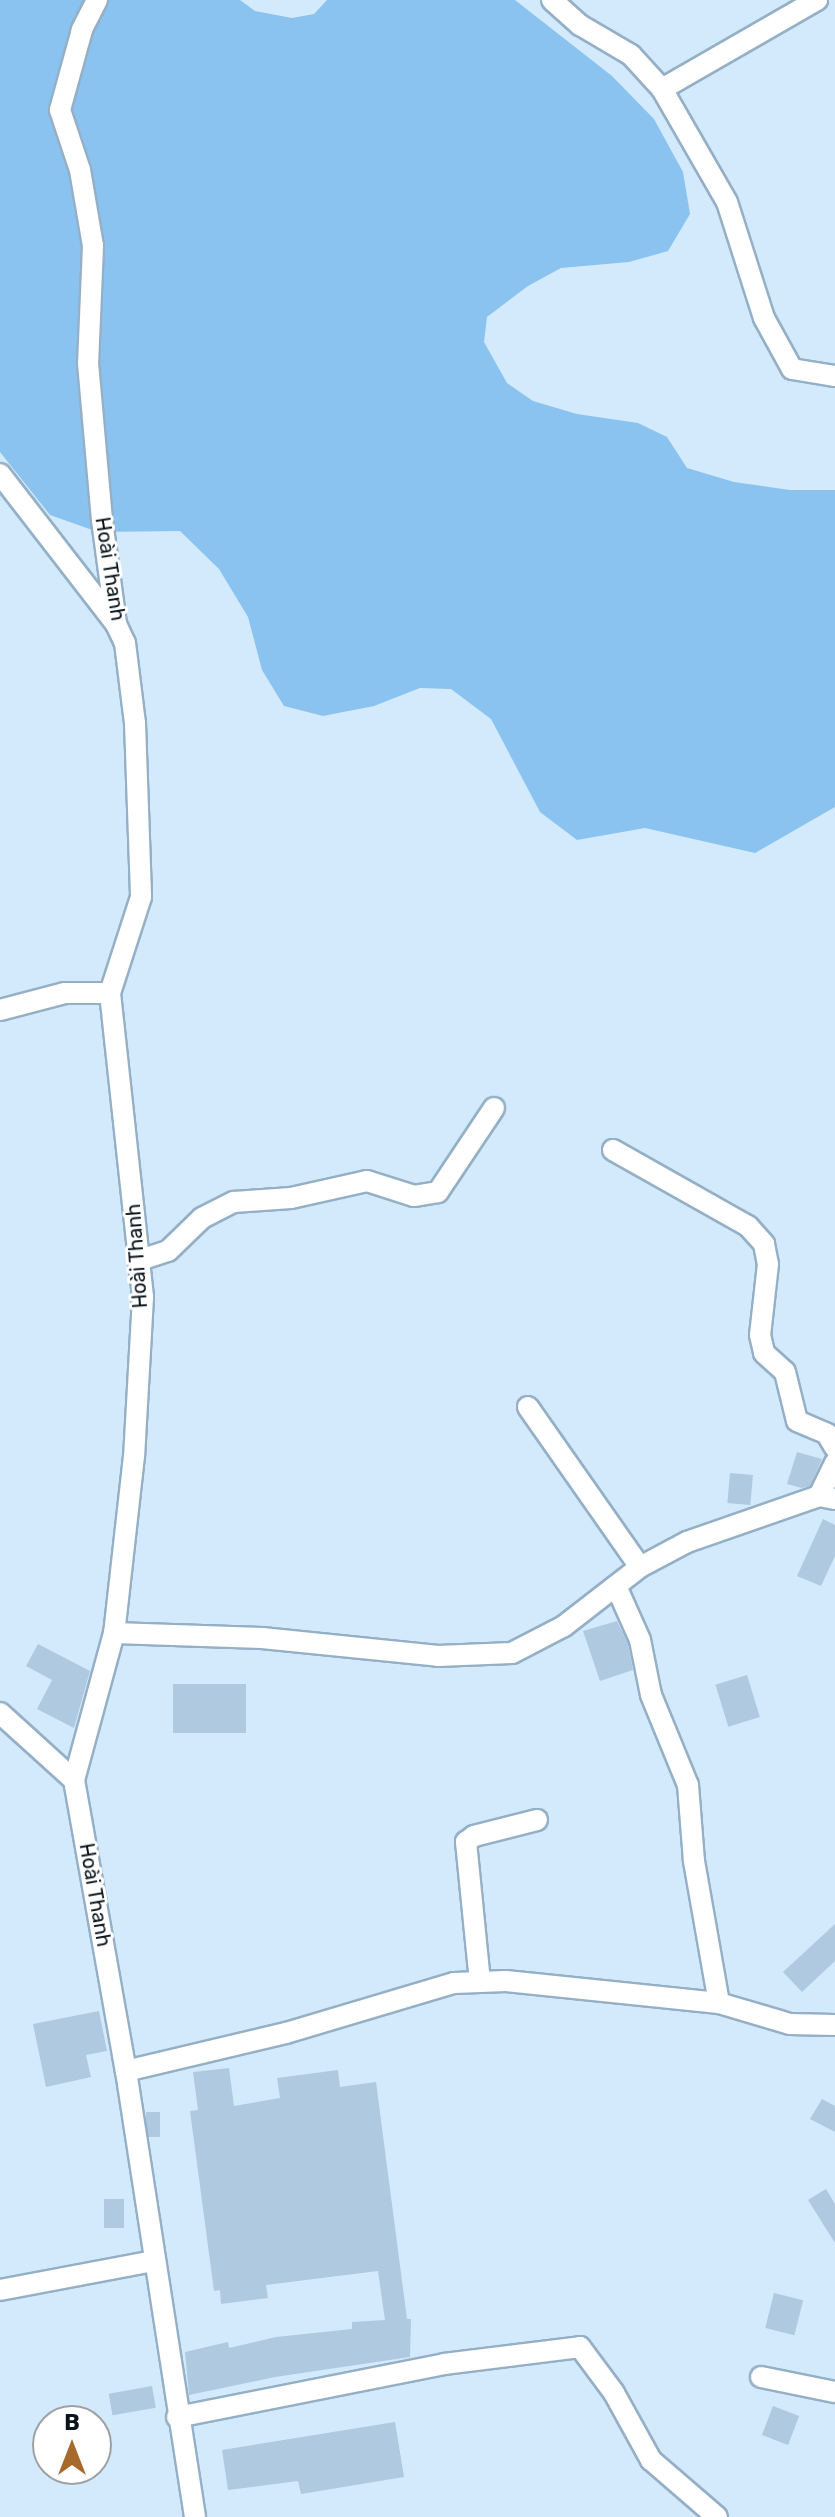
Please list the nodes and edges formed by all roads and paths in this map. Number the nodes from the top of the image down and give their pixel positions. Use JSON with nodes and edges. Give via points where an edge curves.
{"nodes":[{"id":1,"x":97,"y":0,"type":"edge"},
{"id":2,"x":552,"y":0,"type":"edge"},
{"id":3,"x":817,"y":0,"type":"edge"},
{"id":4,"x":662,"y":89,"type":"junction"},
{"id":5,"x":835,"y":376,"type":"edge"},
{"id":6,"x":0,"y":474,"type":"edge"},
{"id":7,"x":116,"y":624,"type":"junction"},
{"id":8,"x":110,"y":993,"type":"junction"},
{"id":9,"x":0,"y":1010,"type":"edge"},
{"id":10,"x":494,"y":1108,"type":"dead end"},
{"id":11,"x":613,"y":1150,"type":"dead end"},
{"id":12,"x":140,"y":1260,"type":"junction"},
{"id":13,"x":528,"y":1407,"type":"dead end"},
{"id":14,"x":835,"y":1448,"type":"edge"},
{"id":15,"x":835,"y":1463,"type":"edge"},
{"id":16,"x":827,"y":1497,"type":"edge"},
{"id":17,"x":640,"y":1567,"type":"junction"},
{"id":18,"x":616,"y":1586,"type":"junction"},
{"id":19,"x":114,"y":1633,"type":"junction"},
{"id":20,"x":0,"y":1713,"type":"edge"},
{"id":21,"x":74,"y":1780,"type":"junction"},
{"id":22,"x":537,"y":1820,"type":"dead end"},
{"id":23,"x":480,"y":1982,"type":"junction"},
{"id":24,"x":719,"y":2003,"type":"junction"},
{"id":25,"x":835,"y":2025,"type":"edge"},
{"id":26,"x":126,"y":2071,"type":"junction"},
{"id":27,"x":154,"y":2261,"type":"junction"},
{"id":28,"x":0,"y":2290,"type":"edge"},
{"id":29,"x":761,"y":2377,"type":"dead end"},
{"id":30,"x":835,"y":2392,"type":"edge"},
{"id":31,"x":177,"y":2417,"type":"junction"},
{"id":32,"x":195,"y":2517,"type":"edge"},
{"id":33,"x":717,"y":2517,"type":"edge"}],
"edges":[{"from":1,"to":7,"type":"street","name":"Hoài Thanh","via":[[82,30],[60,110],[80,170],[93,246],[88,363]]},
{"from":2,"to":4,"type":"street","via":[[580,25],[631,55]]},
{"from":3,"to":4,"type":"street"},
{"from":4,"to":5,"type":"street","via":[[727,202],[764,318],[792,369]]},
{"from":6,"to":7,"type":"street"},
{"from":7,"to":8,"type":"street","name":"Hoài Thanh","via":[[125,643],[135,723],[141,897]]},
{"from":8,"to":9,"type":"street","via":[[65,993]]},
{"from":8,"to":12,"type":"street","name":"Hoài Thanh"},
{"from":10,"to":12,"type":"street","via":[[438,1192],[414,1196],[367,1181],[291,1198],[234,1202],[202,1218],[168,1251]]},
{"from":11,"to":14,"type":"street","via":[[748,1226],[764,1244],[764,1353],[785,1372],[797,1421],[827,1434]]},
{"from":12,"to":19,"type":"street","name":"Hoài Thanh","via":[[143,1297],[134,1456]]},
{"from":13,"to":17,"type":"street"},
{"from":15,"to":16,"type":"street"},
{"from":16,"to":17,"type":"street","via":[[687,1542]]},
{"from":17,"to":18,"type":"street"},
{"from":18,"to":19,"type":"street","via":[[564,1626],[512,1653],[438,1656],[262,1638]]},
{"from":18,"to":24,"type":"street","via":[[640,1640],[651,1695],[688,1785],[694,1861]]},
{"from":19,"to":21,"type":"street","name":"Hoài Thanh"},
{"from":20,"to":21,"type":"street"},
{"from":21,"to":26,"type":"street","name":"Hoài Thanh"},
{"from":22,"to":23,"type":"street","via":[[466,1842]]},
{"from":23,"to":24,"type":"street"},
{"from":23,"to":26,"type":"street","via":[[454,1983],[286,2033]]},
{"from":24,"to":25,"type":"street","via":[[790,2024]]},
{"from":26,"to":27,"type":"street","name":"Hoài Thanh"},
{"from":27,"to":28,"type":"street"},
{"from":27,"to":31,"type":"street","name":"Hoài Thanh"},
{"from":29,"to":30,"type":"street"},
{"from":31,"to":32,"type":"street","name":"Hoài Thanh"},
{"from":31,"to":33,"type":"street","via":[[444,2364],[580,2347],[614,2393],[651,2460]]}]}
